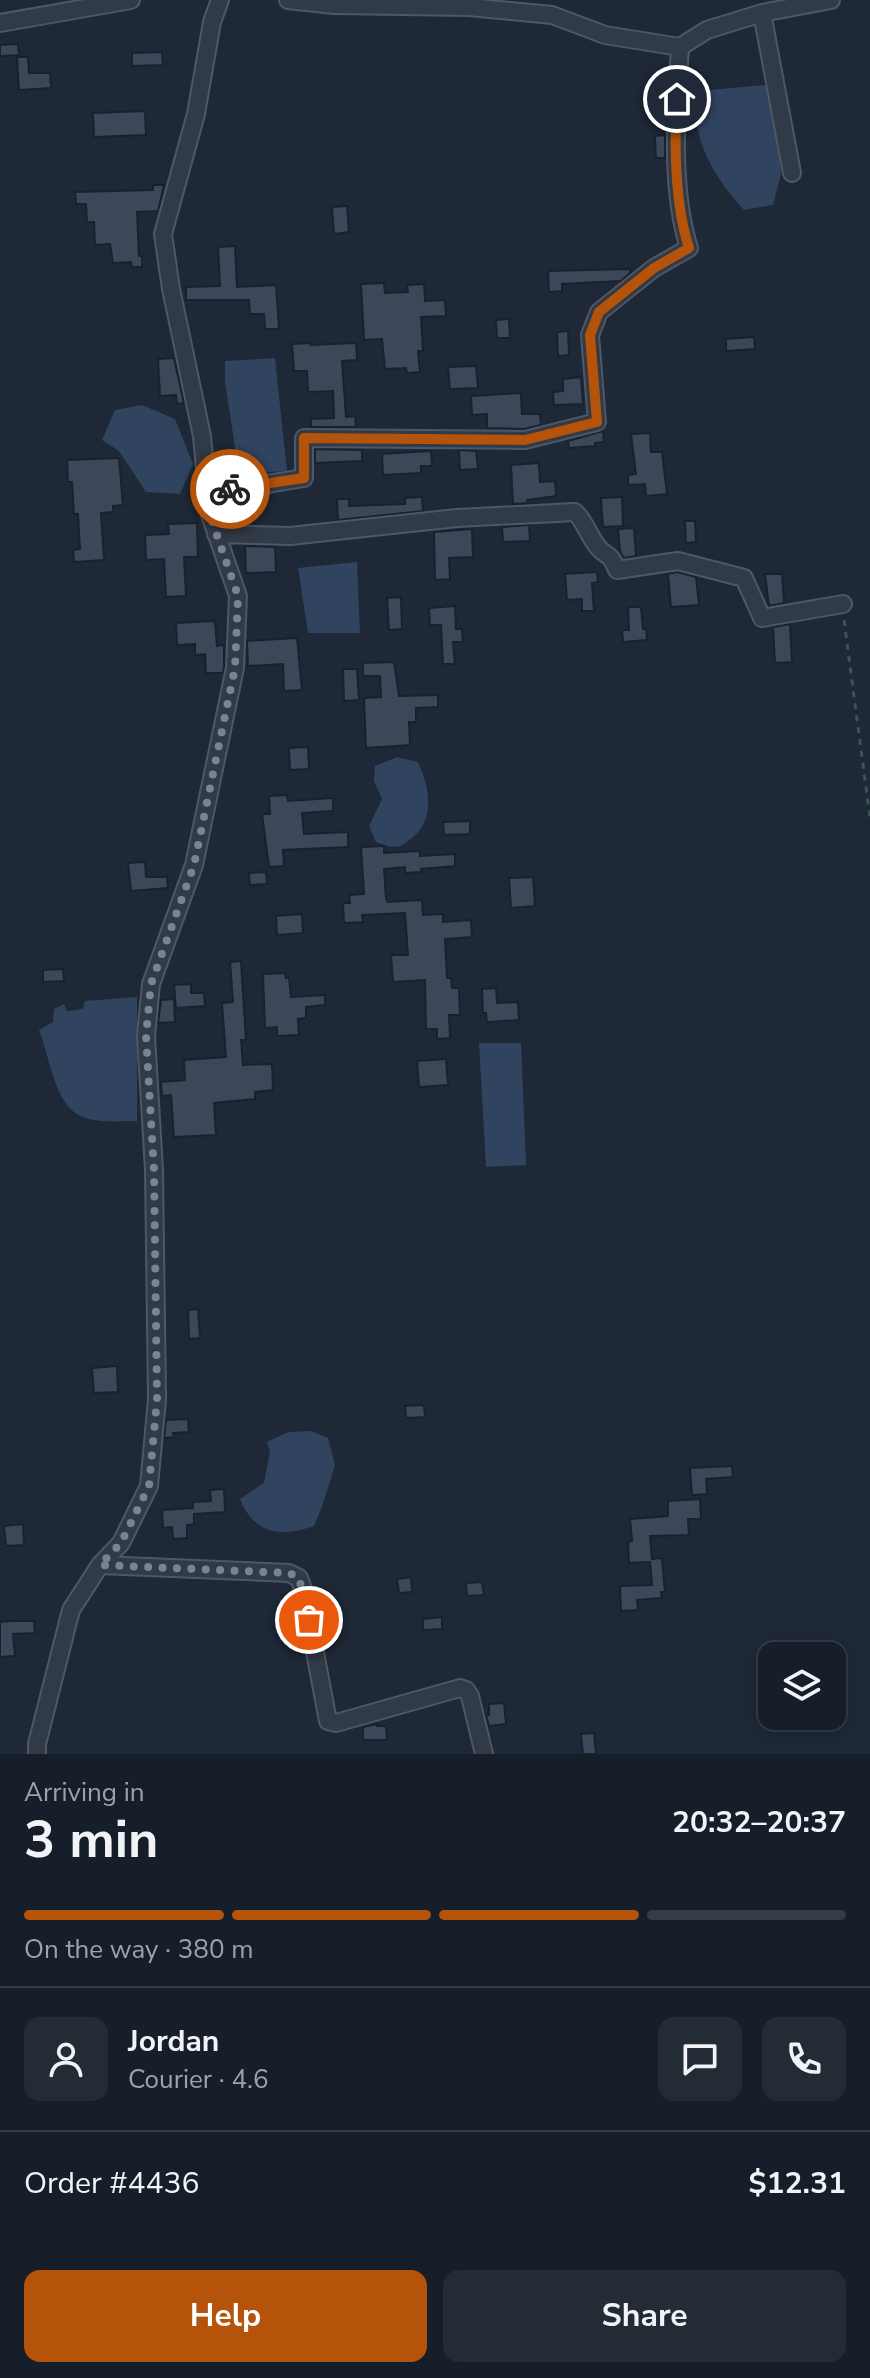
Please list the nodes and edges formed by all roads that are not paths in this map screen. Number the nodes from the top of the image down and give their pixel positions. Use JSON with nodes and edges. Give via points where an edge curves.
{"nodes":[{"id":1,"x":131,"y":0,"type":"edge"},
{"id":2,"x":220,"y":0,"type":"edge"},
{"id":3,"x":288,"y":0,"type":"edge"},
{"id":4,"x":831,"y":0,"type":"edge"},
{"id":5,"x":553,"y":7,"type":"edge"},
{"id":6,"x":762,"y":13,"type":"junction"},
{"id":7,"x":0,"y":23,"type":"edge"},
{"id":8,"x":680,"y":47,"type":"junction"},
{"id":9,"x":792,"y":173,"type":"dead end"},
{"id":10,"x":207,"y":488,"type":"junction"},
{"id":11,"x":216,"y":534,"type":"junction"},
{"id":12,"x":843,"y":604,"type":"road end"},
{"id":13,"x":100,"y":1565,"type":"junction"},
{"id":14,"x":37,"y":1754,"type":"edge"},
{"id":15,"x":484,"y":1754,"type":"edge"}],
"edges":[{"from":1,"to":7,"type":"street"},
{"from":2,"to":10,"type":"street","via":[[163,234]]},
{"from":3,"to":5,"type":"street"},
{"from":4,"to":6,"type":"street"},
{"from":5,"to":8,"type":"street","via":[[605,35]]},
{"from":6,"to":8,"type":"street","via":[[707,30]]},
{"from":6,"to":9,"type":"street"},
{"from":8,"to":10,"type":"street","via":[[675,125],[682,226],[689,248],[599,312],[590,335],[597,422],[525,440],[304,438],[304,478],[237,489]]},
{"from":10,"to":11,"type":"street"},
{"from":11,"to":12,"type":"street","via":[[290,536],[575,512],[617,570],[678,561],[744,578],[762,618]]},
{"from":11,"to":13,"type":"street","via":[[238,596],[235,668],[194,865],[151,984],[146,1036],[158,1317],[149,1486],[121,1543]]},
{"from":13,"to":14,"type":"street","via":[[71,1610]]},
{"from":13,"to":15,"type":"street","via":[[289,1573],[299,1578],[303,1589],[328,1721],[460,1688],[470,1696]]}]}
